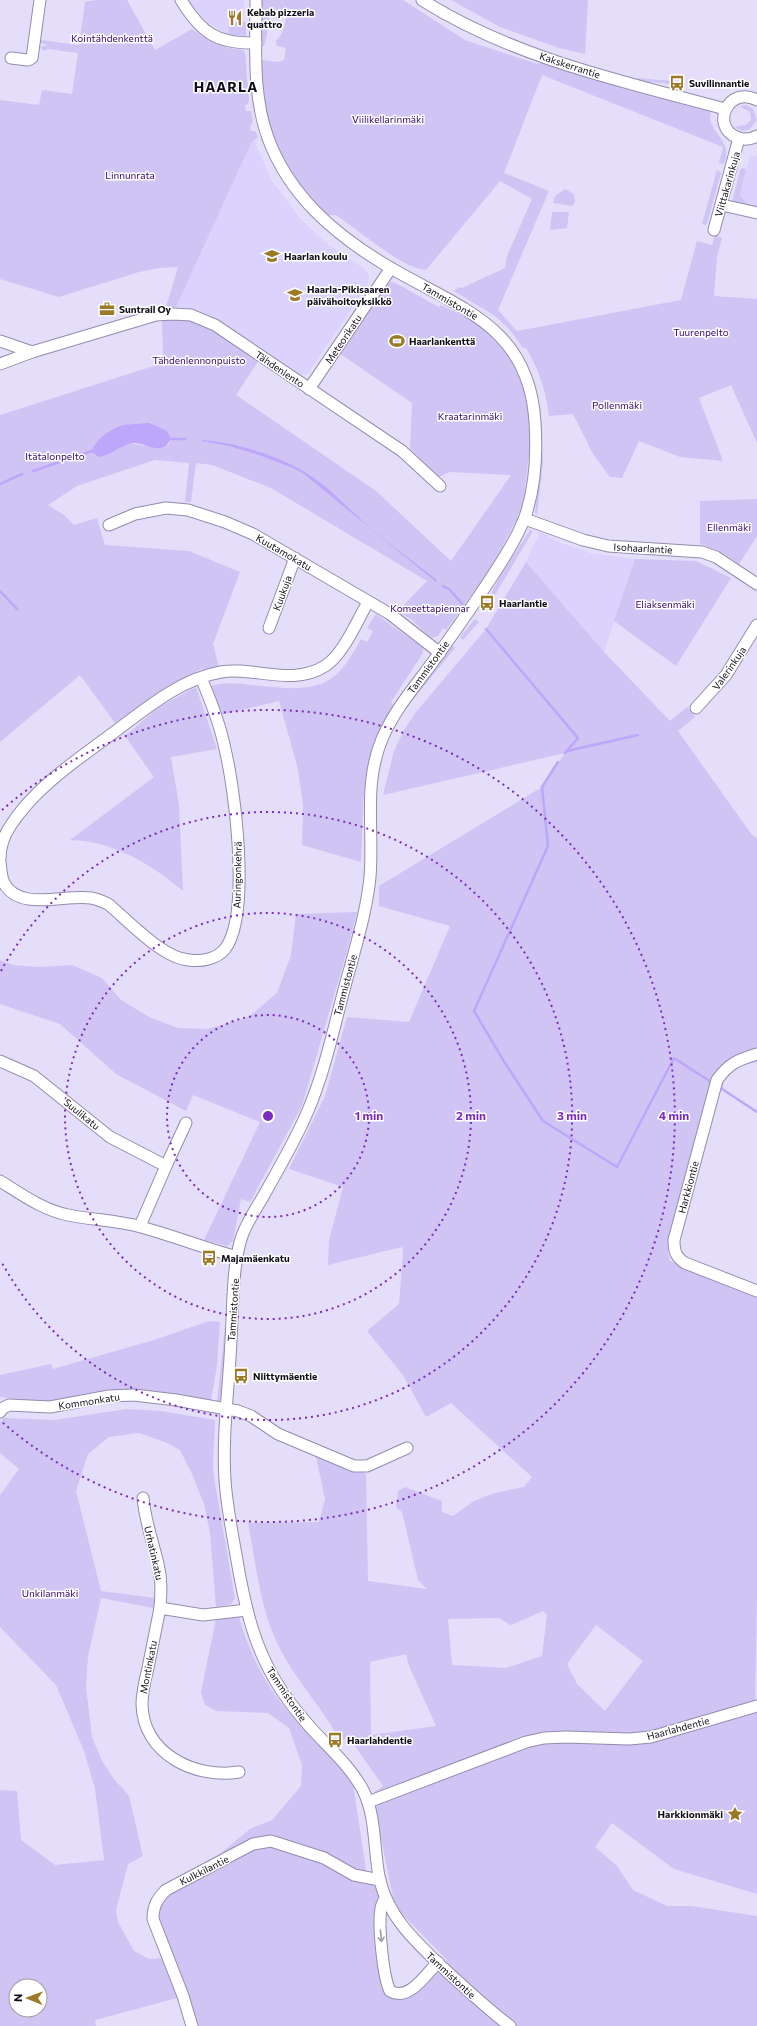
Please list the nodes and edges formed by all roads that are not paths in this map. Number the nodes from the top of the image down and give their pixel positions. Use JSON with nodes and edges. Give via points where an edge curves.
{"nodes":[{"id":1,"x":40,"y":0,"type":"edge"},
{"id":2,"x":181,"y":0,"type":"edge"},
{"id":3,"x":256,"y":0,"type":"edge"},
{"id":4,"x":422,"y":0,"type":"edge"},
{"id":5,"x":256,"y":42,"type":"junction"},
{"id":6,"x":11,"y":58,"type":"dead end"},
{"id":7,"x":757,"y":100,"type":"edge"},
{"id":8,"x":726,"y":109,"type":"junction"},
{"id":9,"x":757,"y":136,"type":"edge"},
{"id":10,"x":739,"y":138,"type":"junction"},
{"id":11,"x":722,"y":205,"type":"junction"},
{"id":12,"x":757,"y":213,"type":"edge"},
{"id":13,"x":714,"y":230,"type":"dead end"},
{"id":14,"x":391,"y":268,"type":"junction"},
{"id":15,"x":0,"y":341,"type":"edge"},
{"id":16,"x":32,"y":352,"type":"junction"},
{"id":17,"x":0,"y":364,"type":"edge"},
{"id":18,"x":309,"y":389,"type":"junction"},
{"id":19,"x":440,"y":486,"type":"dead end"},
{"id":20,"x":525,"y":519,"type":"junction"},
{"id":21,"x":109,"y":525,"type":"dead end"},
{"id":22,"x":295,"y":558,"type":"junction"},
{"id":23,"x":757,"y":584,"type":"edge"},
{"id":24,"x":368,"y":602,"type":"junction"},
{"id":25,"x":757,"y":625,"type":"edge"},
{"id":26,"x":269,"y":628,"type":"dead end"},
{"id":27,"x":440,"y":653,"type":"junction"},
{"id":28,"x":201,"y":678,"type":"junction"},
{"id":29,"x":696,"y":708,"type":"dead end"},
{"id":30,"x":0,"y":859,"type":"edge"},
{"id":31,"x":0,"y":862,"type":"edge"},
{"id":32,"x":757,"y":1054,"type":"edge"},
{"id":33,"x":0,"y":1061,"type":"edge"},
{"id":34,"x":186,"y":1123,"type":"dead end"},
{"id":35,"x":166,"y":1166,"type":"junction"},
{"id":36,"x":0,"y":1181,"type":"edge"},
{"id":37,"x":140,"y":1226,"type":"junction"},
{"id":38,"x":237,"y":1257,"type":"junction"},
{"id":39,"x":757,"y":1291,"type":"edge"},
{"id":40,"x":227,"y":1409,"type":"junction"},
{"id":41,"x":0,"y":1412,"type":"edge"},
{"id":42,"x":407,"y":1448,"type":"dead end"},
{"id":43,"x":143,"y":1498,"type":"dead end"},
{"id":44,"x":160,"y":1608,"type":"junction"},
{"id":45,"x":247,"y":1610,"type":"junction"},
{"id":46,"x":757,"y":1706,"type":"edge"},
{"id":47,"x":239,"y":1772,"type":"dead end"},
{"id":48,"x":368,"y":1802,"type":"junction"},
{"id":49,"x":380,"y":1880,"type":"junction"},
{"id":50,"x":385,"y":1898,"type":"junction"},
{"id":51,"x":438,"y":1962,"type":"junction"},
{"id":52,"x":192,"y":2026,"type":"edge"},
{"id":53,"x":510,"y":2026,"type":"edge"}],
"edges":[{"from":1,"to":6,"type":"street","via":[[32,58]]},
{"from":2,"to":5,"type":"street","via":[[197,24],[210,34],[229,42]]},
{"from":3,"to":5,"type":"street","name":"Tammistontie"},
{"from":4,"to":8,"type":"street","name":"Kakskerrantie","via":[[454,20],[502,42],[565,64]]},
{"from":5,"to":14,"type":"street","name":"Tammistontie","via":[[259,108],[272,147],[290,182],[327,224]]},
{"from":7,"to":8,"type":"street","via":[[741,97],[732,101]]},
{"from":8,"to":10,"type":"street","via":[[724,119],[727,129]]},
{"from":9,"to":10,"type":"street","via":[[749,139]]},
{"from":10,"to":11,"type":"street","name":"Viittakarinkuja"},
{"from":11,"to":12,"type":"street"},
{"from":11,"to":13,"type":"street","name":"Viittakarinkuja"},
{"from":14,"to":18,"type":"street","name":"Meteorikatu"},
{"from":14,"to":20,"type":"street","name":"Tammistontie","via":[[481,318],[510,346],[520,363],[530,390],[535,419],[535,460]]},
{"from":15,"to":16,"type":"street"},
{"from":16,"to":17,"type":"street","name":"Tähdenlento"},
{"from":16,"to":18,"type":"street","name":"Tähdenlento","via":[[152,316],[184,314],[215,325]]},
{"from":18,"to":19,"type":"street","name":"Tähdenlento","via":[[402,451]]},
{"from":20,"to":23,"type":"street","name":"Isohaarlantie","via":[[583,540],[608,546],[702,552],[722,561]]},
{"from":20,"to":27,"type":"street","name":"Tammistontie","via":[[478,599]]},
{"from":21,"to":22,"type":"street","name":"Kuutamokatu","via":[[149,510],[188,510],[253,534]]},
{"from":22,"to":24,"type":"street","name":"Kuutamokatu"},
{"from":22,"to":26,"type":"street","name":"Kuukuja"},
{"from":24,"to":27,"type":"street","name":"Kuutamokatu","via":[[398,620]]},
{"from":24,"to":28,"type":"street","via":[[342,648],[324,666],[302,674],[277,675],[234,671]]},
{"from":25,"to":29,"type":"street","name":"Valerinkuja","via":[[726,674]]},
{"from":27,"to":38,"type":"street","name":"Tammistontie","via":[[405,698],[389,725],[376,755],[370,798],[370,863],[366,905],[329,1046],[307,1113],[244,1231]]},
{"from":28,"to":30,"type":"street","via":[[159,700],[46,786],[10,826],[0,849]]},
{"from":28,"to":31,"type":"street","name":"Auringonkehrä","via":[[224,742],[236,810],[238,896],[233,931],[225,949],[209,959],[180,958],[156,945],[100,900],[36,900],[16,894],[4,883]]},
{"from":32,"to":39,"type":"street","name":"Harkkiontie","via":[[734,1062],[717,1080],[674,1245],[677,1258],[685,1263]]},
{"from":33,"to":35,"type":"street","name":"Suulikatu","via":[[34,1076],[110,1137]]},
{"from":34,"to":35,"type":"street"},
{"from":35,"to":37,"type":"street"},
{"from":36,"to":37,"type":"street","via":[[41,1206],[67,1215]]},
{"from":37,"to":38,"type":"street"},
{"from":38,"to":40,"type":"street","name":"Tammistontie"},
{"from":40,"to":41,"type":"street","name":"Kommonkatu","via":[[134,1395],[109,1396],[50,1407],[10,1405]]},
{"from":40,"to":42,"type":"street","via":[[251,1416],[278,1434],[354,1466],[367,1466]]},
{"from":40,"to":45,"type":"street","name":"Tammistontie","via":[[225,1481]]},
{"from":43,"to":44,"type":"street","name":"Urhatinkatu","via":[[144,1514],[161,1581]]},
{"from":44,"to":45,"type":"street","via":[[203,1614]]},
{"from":44,"to":47,"type":"street","name":"Montinkatu","via":[[142,1696],[142,1712],[148,1729],[162,1751],[182,1765],[215,1773]]},
{"from":45,"to":48,"type":"street","name":"Tammistontie","via":[[260,1649],[278,1685],[306,1723],[354,1775]]},
{"from":46,"to":48,"type":"street","name":"Haarlahdentie","via":[[651,1737],[566,1737],[526,1742]]},
{"from":48,"to":49,"type":"street","name":"Tammistontie"},
{"from":49,"to":50,"type":"street","name":"Tammistontie"},
{"from":49,"to":52,"type":"street","name":"Kulkkilantie","via":[[354,1875],[324,1858],[266,1841],[253,1844],[166,1890],[156,1902],[153,1919]]},
{"from":50,"to":51,"type":"street","name":"Tammistontie","via":[[406,1930]]},
{"from":50,"to":51,"type":"street","one_way":true,"via":[[381,1908],[380,1930],[390,1991],[397,1994],[408,1992]]},
{"from":51,"to":53,"type":"street","name":"Tammistontie","via":[[482,2004]]}]}
